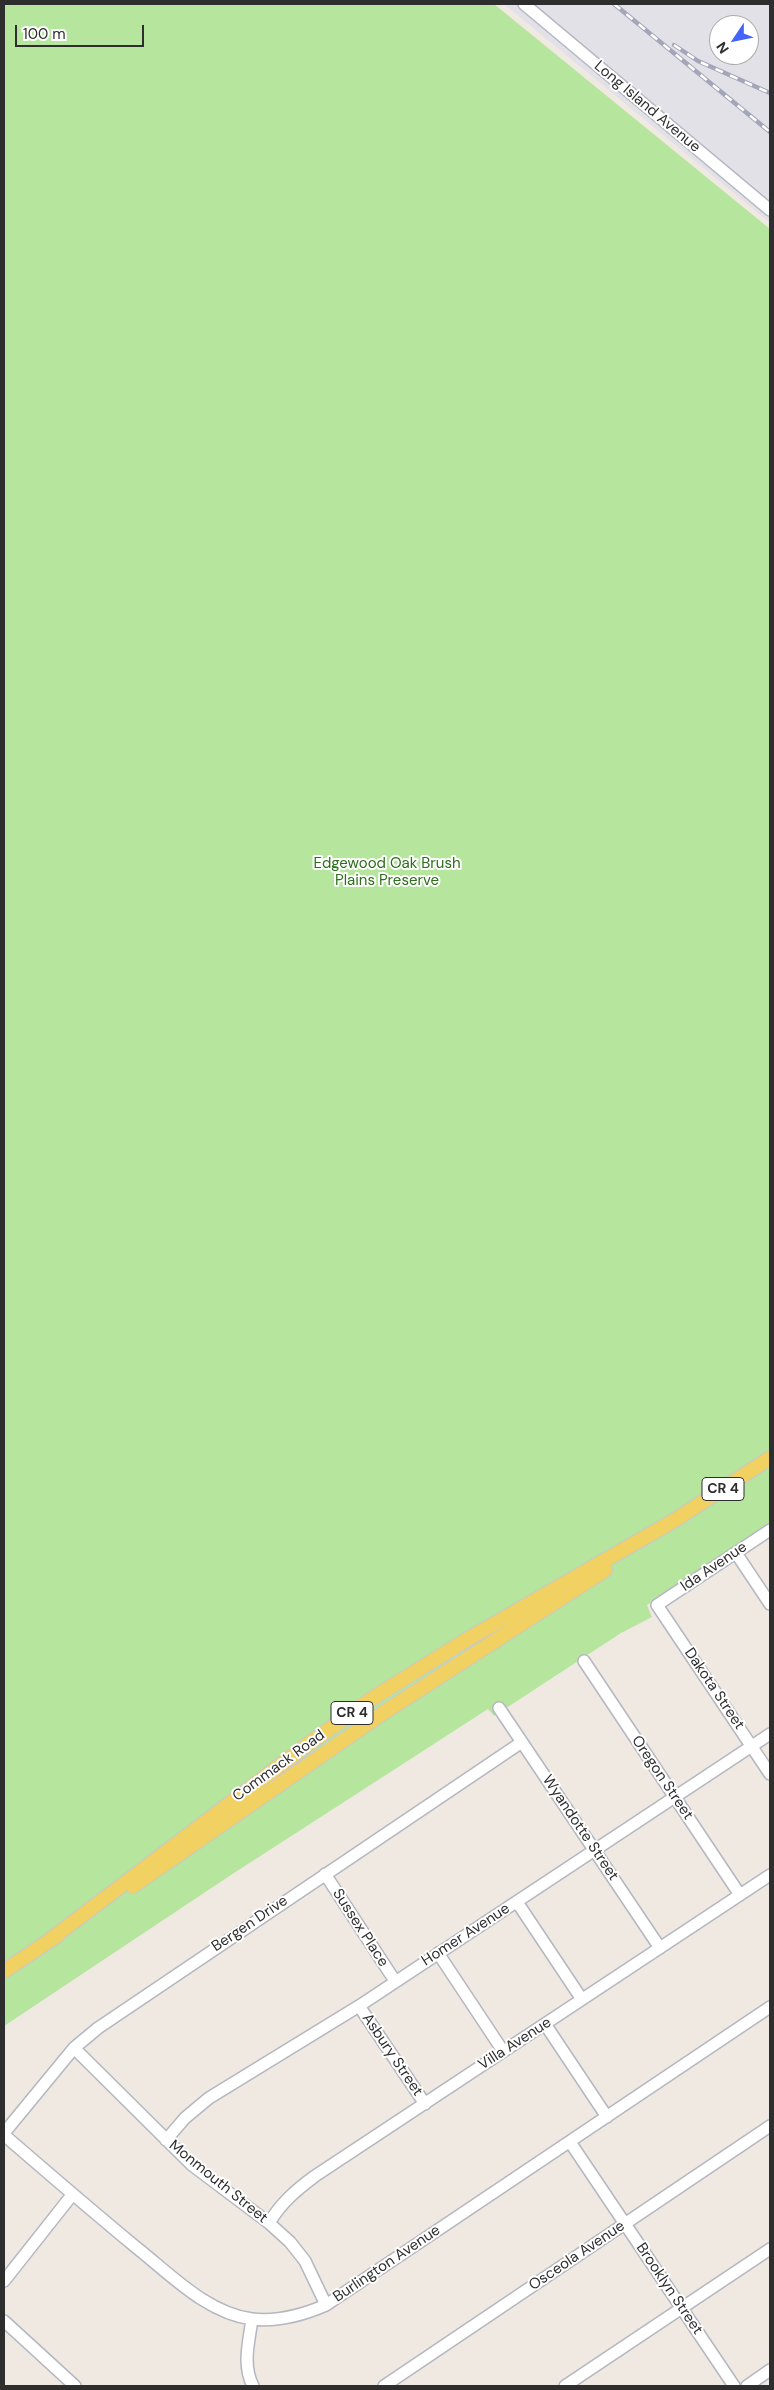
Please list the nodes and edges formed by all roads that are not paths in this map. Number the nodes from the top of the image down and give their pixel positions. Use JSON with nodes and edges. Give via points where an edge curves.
{"nodes":[{"id":1,"x":524,"y":4,"type":"edge"},
{"id":2,"x":770,"y":210,"type":"edge"},
{"id":3,"x":770,"y":1458,"type":"edge"},
{"id":4,"x":770,"y":1530,"type":"edge"},
{"id":5,"x":736,"y":1553,"type":"junction"},
{"id":6,"x":770,"y":1604,"type":"edge"},
{"id":7,"x":658,"y":1605,"type":"joint"},
{"id":8,"x":584,"y":1661,"type":"dead end"},
{"id":9,"x":499,"y":1708,"type":"dead end"},
{"id":10,"x":770,"y":1734,"type":"edge"},
{"id":11,"x":522,"y":1742,"type":"junction"},
{"id":12,"x":752,"y":1746,"type":"junction"},
{"id":13,"x":770,"y":1774,"type":"edge"},
{"id":14,"x":675,"y":1797,"type":"junction"},
{"id":15,"x":595,"y":1850,"type":"junction"},
{"id":16,"x":325,"y":1874,"type":"junction"},
{"id":17,"x":770,"y":1875,"type":"edge"},
{"id":18,"x":740,"y":1895,"type":"junction"},
{"id":19,"x":516,"y":1902,"type":"junction"},
{"id":20,"x":660,"y":1948,"type":"junction"},
{"id":21,"x":438,"y":1953,"type":"junction"},
{"id":22,"x":4,"y":1971,"type":"edge"},
{"id":23,"x":396,"y":1981,"type":"junction"},
{"id":24,"x":582,"y":1998,"type":"junction"},
{"id":25,"x":359,"y":2006,"type":"junction"},
{"id":26,"x":770,"y":2006,"type":"edge"},
{"id":27,"x":545,"y":2024,"type":"junction"},
{"id":28,"x":74,"y":2048,"type":"junction"},
{"id":29,"x":503,"y":2051,"type":"junction"},
{"id":30,"x":425,"y":2104,"type":"junction"},
{"id":31,"x":607,"y":2117,"type":"junction"},
{"id":32,"x":770,"y":2126,"type":"edge"},
{"id":33,"x":4,"y":2134,"type":"edge"},
{"id":34,"x":166,"y":2140,"type":"junction"},
{"id":35,"x":570,"y":2142,"type":"junction"},
{"id":36,"x":72,"y":2195,"type":"junction"},
{"id":37,"x":269,"y":2222,"type":"junction"},
{"id":38,"x":625,"y":2223,"type":"junction"},
{"id":39,"x":770,"y":2249,"type":"edge"},
{"id":40,"x":4,"y":2281,"type":"edge"},
{"id":41,"x":326,"y":2305,"type":"junction"},
{"id":42,"x":682,"y":2308,"type":"junction"},
{"id":43,"x":252,"y":2319,"type":"junction"},
{"id":44,"x":4,"y":2321,"type":"edge"},
{"id":45,"x":770,"y":2370,"type":"edge"},
{"id":46,"x":75,"y":2386,"type":"edge"},
{"id":47,"x":253,"y":2386,"type":"edge"},
{"id":48,"x":384,"y":2386,"type":"edge"},
{"id":49,"x":565,"y":2386,"type":"edge"},
{"id":50,"x":734,"y":2386,"type":"edge"},
{"id":51,"x":747,"y":2386,"type":"edge"}],
"edges":[{"from":1,"to":2,"type":"street","name":"Long Island Avenue"},
{"from":3,"to":22,"type":"main road","name":"Commack Road","number":"CR 4","via":[[675,1520],[630,1554],[383,1713],[170,1862]]},
{"from":4,"to":5,"type":"street","name":"Ida Avenue"},
{"from":5,"to":6,"type":"street"},
{"from":5,"to":7,"type":"street","name":"Ida Avenue"},
{"from":7,"to":12,"type":"street","name":"Dakota Street"},
{"from":8,"to":14,"type":"street","name":"Oregon Street"},
{"from":9,"to":11,"type":"street","name":"Wyandotte Street"},
{"from":10,"to":12,"type":"street","name":"Homer Avenue"},
{"from":11,"to":15,"type":"street","name":"Wyandotte Street"},
{"from":11,"to":16,"type":"street","name":"Bergen Drive"},
{"from":12,"to":13,"type":"street","name":"Dakota Street"},
{"from":12,"to":14,"type":"street","name":"Homer Avenue"},
{"from":14,"to":15,"type":"street","name":"Homer Avenue"},
{"from":14,"to":18,"type":"street","name":"Oregon Street"},
{"from":15,"to":19,"type":"street","name":"Homer Avenue"},
{"from":15,"to":20,"type":"street","name":"Wyandotte Street"},
{"from":16,"to":23,"type":"street","name":"Sussex Place"},
{"from":16,"to":28,"type":"street","name":"Bergen Drive","via":[[170,1977]]},
{"from":17,"to":18,"type":"street","name":"Villa Avenue"},
{"from":18,"to":20,"type":"street","name":"Villa Avenue"},
{"from":19,"to":21,"type":"street","name":"Homer Avenue"},
{"from":19,"to":24,"type":"street"},
{"from":20,"to":24,"type":"street","name":"Villa Avenue"},
{"from":21,"to":23,"type":"street","name":"Homer Avenue"},
{"from":21,"to":29,"type":"street"},
{"from":23,"to":25,"type":"street","name":"Homer Avenue"},
{"from":24,"to":27,"type":"street","name":"Villa Avenue"},
{"from":25,"to":30,"type":"street","name":"Asbury Street"},
{"from":25,"to":34,"type":"street","name":"Homer Avenue","via":[[209,2098]]},
{"from":26,"to":31,"type":"street","name":"Burlington Avenue"},
{"from":27,"to":29,"type":"street","name":"Villa Avenue"},
{"from":27,"to":31,"type":"street"},
{"from":28,"to":33,"type":"street","name":"Bergen Drive"},
{"from":28,"to":34,"type":"street","name":"Monmouth Street"},
{"from":29,"to":30,"type":"street","name":"Villa Avenue"},
{"from":30,"to":37,"type":"street","name":"Villa Avenue","via":[[296,2190]]},
{"from":31,"to":35,"type":"street","name":"Burlington Avenue"},
{"from":32,"to":38,"type":"street","name":"Osceola Avenue"},
{"from":33,"to":36,"type":"street","name":"Burlington Avenue"},
{"from":34,"to":37,"type":"street","name":"Monmouth Street","via":[[192,2165]]},
{"from":35,"to":38,"type":"street","name":"Brooklyn Street"},
{"from":35,"to":41,"type":"street","name":"Burlington Avenue"},
{"from":36,"to":40,"type":"street"},
{"from":36,"to":43,"type":"street","name":"Burlington Avenue","via":[[197,2296],[223,2310]]},
{"from":37,"to":41,"type":"street","name":"Monmouth Street","via":[[304,2261]]},
{"from":38,"to":42,"type":"street","name":"Brooklyn Street"},
{"from":38,"to":48,"type":"street","name":"Osceola Avenue"},
{"from":39,"to":42,"type":"street"},
{"from":41,"to":43,"type":"street","name":"Burlington Avenue","via":[[293,2317]]},
{"from":42,"to":49,"type":"street"},
{"from":42,"to":50,"type":"street","name":"Brooklyn Street"},
{"from":43,"to":47,"type":"street","via":[[246,2358]]},
{"from":44,"to":46,"type":"street"},
{"from":45,"to":51,"type":"street"}]}
